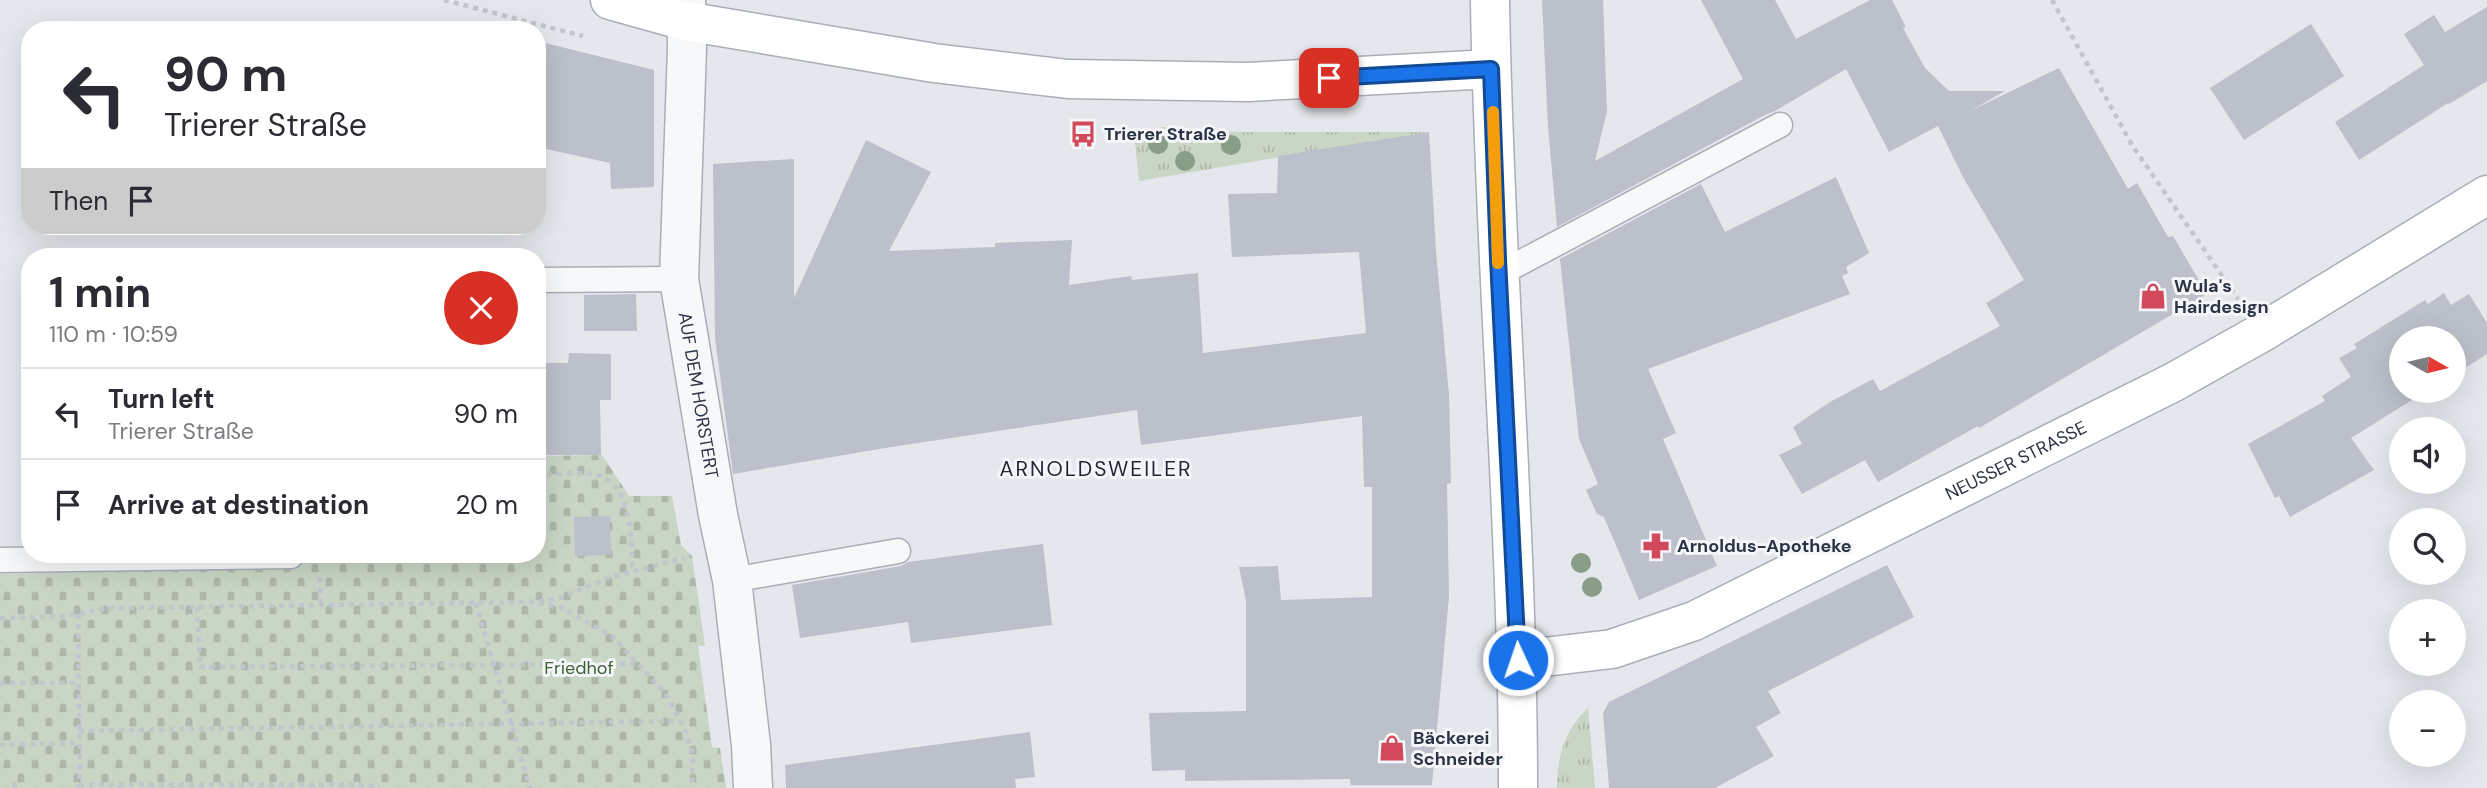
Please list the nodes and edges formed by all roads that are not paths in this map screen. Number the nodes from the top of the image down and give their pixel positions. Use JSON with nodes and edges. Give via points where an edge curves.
{"nodes":[{"id":1,"x":610,"y":0,"type":"edge"},
{"id":2,"x":1490,"y":0,"type":"edge"},
{"id":3,"x":685,"y":10,"type":"edge"},
{"id":4,"x":1491,"y":69,"type":"junction"},
{"id":5,"x":1780,"y":125,"type":"dead end"},
{"id":6,"x":2487,"y":195,"type":"edge"},
{"id":7,"x":1499,"y":274,"type":"junction"},
{"id":8,"x":679,"y":279,"type":"junction"},
{"id":9,"x":546,"y":280,"type":"edge"},
{"id":10,"x":898,"y":551,"type":"dead end"},
{"id":11,"x":0,"y":560,"type":"edge"},
{"id":12,"x":21,"y":560,"type":"edge"},
{"id":13,"x":732,"y":580,"type":"junction"},
{"id":14,"x":1518,"y":660,"type":"junction"},
{"id":15,"x":753,"y":788,"type":"edge"},
{"id":16,"x":1518,"y":788,"type":"edge"}],
"edges":[{"from":1,"to":3,"type":"street"},
{"from":2,"to":4,"type":"street"},
{"from":3,"to":4,"type":"street","via":[[934,63],[1068,79],[1248,82]]},
{"from":3,"to":8,"type":"street","name":"AUF DEM HORSTERT"},
{"from":4,"to":7,"type":"street"},
{"from":5,"to":7,"type":"lane"},
{"from":6,"to":14,"type":"street","name":"NEUSSER STRASSE","via":[[2172,383],[1694,621],[1612,649]]},
{"from":7,"to":14,"type":"street"},
{"from":8,"to":9,"type":"lane"},
{"from":8,"to":13,"type":"street","name":"AUF DEM HORSTERT"},
{"from":10,"to":13,"type":"lane"},
{"from":11,"to":12,"type":"lane"},
{"from":13,"to":15,"type":"street","name":"AUF DEM HORSTERT"},
{"from":14,"to":16,"type":"street"}]}
